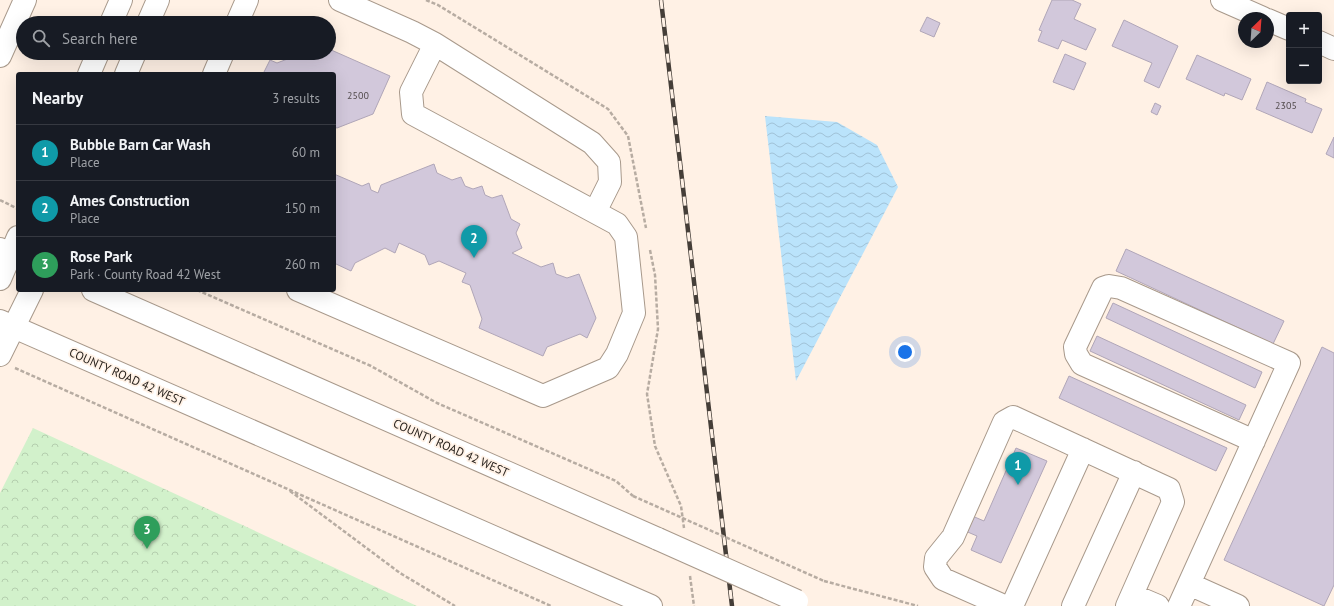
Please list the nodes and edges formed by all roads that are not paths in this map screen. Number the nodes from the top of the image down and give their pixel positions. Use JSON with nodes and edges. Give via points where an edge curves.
{"nodes":[{"id":1,"x":25,"y":0,"type":"edge"},
{"id":2,"x":121,"y":0,"type":"edge"},
{"id":3,"x":158,"y":0,"type":"edge"},
{"id":4,"x":247,"y":0,"type":"edge"},
{"id":5,"x":340,"y":0,"type":"edge"},
{"id":6,"x":1222,"y":0,"type":"edge"},
{"id":7,"x":1249,"y":12,"type":"edge"},
{"id":8,"x":18,"y":16,"type":"edge"},
{"id":9,"x":114,"y":16,"type":"edge"},
{"id":10,"x":151,"y":16,"type":"edge"},
{"id":11,"x":240,"y":16,"type":"edge"},
{"id":12,"x":16,"y":20,"type":"edge"},
{"id":13,"x":1274,"y":23,"type":"edge"},
{"id":14,"x":1286,"y":28,"type":"edge"},
{"id":15,"x":435,"y":44,"type":"junction"},
{"id":16,"x":0,"y":56,"type":"edge"},
{"id":17,"x":95,"y":60,"type":"edge"},
{"id":18,"x":132,"y":60,"type":"edge"},
{"id":19,"x":220,"y":60,"type":"edge"},
{"id":20,"x":90,"y":72,"type":"edge"},
{"id":21,"x":127,"y":72,"type":"edge"},
{"id":22,"x":215,"y":72,"type":"edge"},
{"id":23,"x":595,"y":212,"type":"junction"},
{"id":24,"x":12,"y":249,"type":"edge"},
{"id":25,"x":0,"y":279,"type":"edge"},
{"id":26,"x":31,"y":292,"type":"edge"},
{"id":27,"x":98,"y":292,"type":"edge"},
{"id":28,"x":303,"y":292,"type":"edge"},
{"id":29,"x":7,"y":324,"type":"edge"},
{"id":30,"x":6,"y":361,"type":"edge"},
{"id":31,"x":1254,"y":441,"type":"junction"},
{"id":32,"x":1083,"y":449,"type":"junction"},
{"id":33,"x":1134,"y":472,"type":"junction"},
{"id":34,"x":1190,"y":584,"type":"junction"},
{"id":35,"x":1130,"y":600,"type":"edge"},
{"id":36,"x":803,"y":603,"type":"edge"},
{"id":37,"x":650,"y":606,"type":"edge"},
{"id":38,"x":1004,"y":606,"type":"edge"},
{"id":39,"x":1012,"y":606,"type":"edge"},
{"id":40,"x":1073,"y":606,"type":"edge"},
{"id":41,"x":1158,"y":606,"type":"edge"},
{"id":42,"x":1179,"y":606,"type":"edge"},
{"id":43,"x":1238,"y":606,"type":"edge"}],
"edges":[{"from":1,"to":8,"type":"main road"},
{"from":2,"to":9,"type":"main road"},
{"from":3,"to":10,"type":"main road"},
{"from":4,"to":11,"type":"main road"},
{"from":5,"to":15,"type":"main road"},
{"from":6,"to":7,"type":"main road"},
{"from":12,"to":16,"type":"main road"},
{"from":13,"to":14,"type":"main road"},
{"from":15,"to":23,"type":"main road","via":[[592,144],[609,162],[610,182]]},
{"from":15,"to":23,"type":"main road","via":[[411,92],[413,114]]},
{"from":17,"to":20,"type":"main road"},
{"from":18,"to":21,"type":"main road"},
{"from":19,"to":22,"type":"main road"},
{"from":23,"to":28,"type":"main road","via":[[617,224],[626,237],[634,313],[617,354],[608,368],[543,396]]},
{"from":24,"to":25,"type":"main road"},
{"from":26,"to":29,"type":"main road"},
{"from":27,"to":36,"type":"main road","name":"COUNTY ROAD 42 WEST","bridge":true},
{"from":29,"to":30,"type":"main road"},
{"from":29,"to":37,"type":"main road","name":"COUNTY ROAD 42 WEST"},
{"from":31,"to":31,"type":"main road","via":[[1289,363],[1121,288],[1103,288],[1075,347],[1082,364]]},
{"from":31,"to":34,"type":"main road"},
{"from":32,"to":33,"type":"main road"},
{"from":32,"to":38,"type":"main road","via":[[1013,417],[1004,422],[953,537],[936,558],[935,567],[943,579]]},
{"from":32,"to":39,"type":"main road"},
{"from":33,"to":35,"type":"main road","via":[[1169,489],[1173,502]]},
{"from":33,"to":40,"type":"main road"},
{"from":34,"to":42,"type":"main road"},
{"from":34,"to":43,"type":"main road"},
{"from":35,"to":41,"type":"main road"}]}
